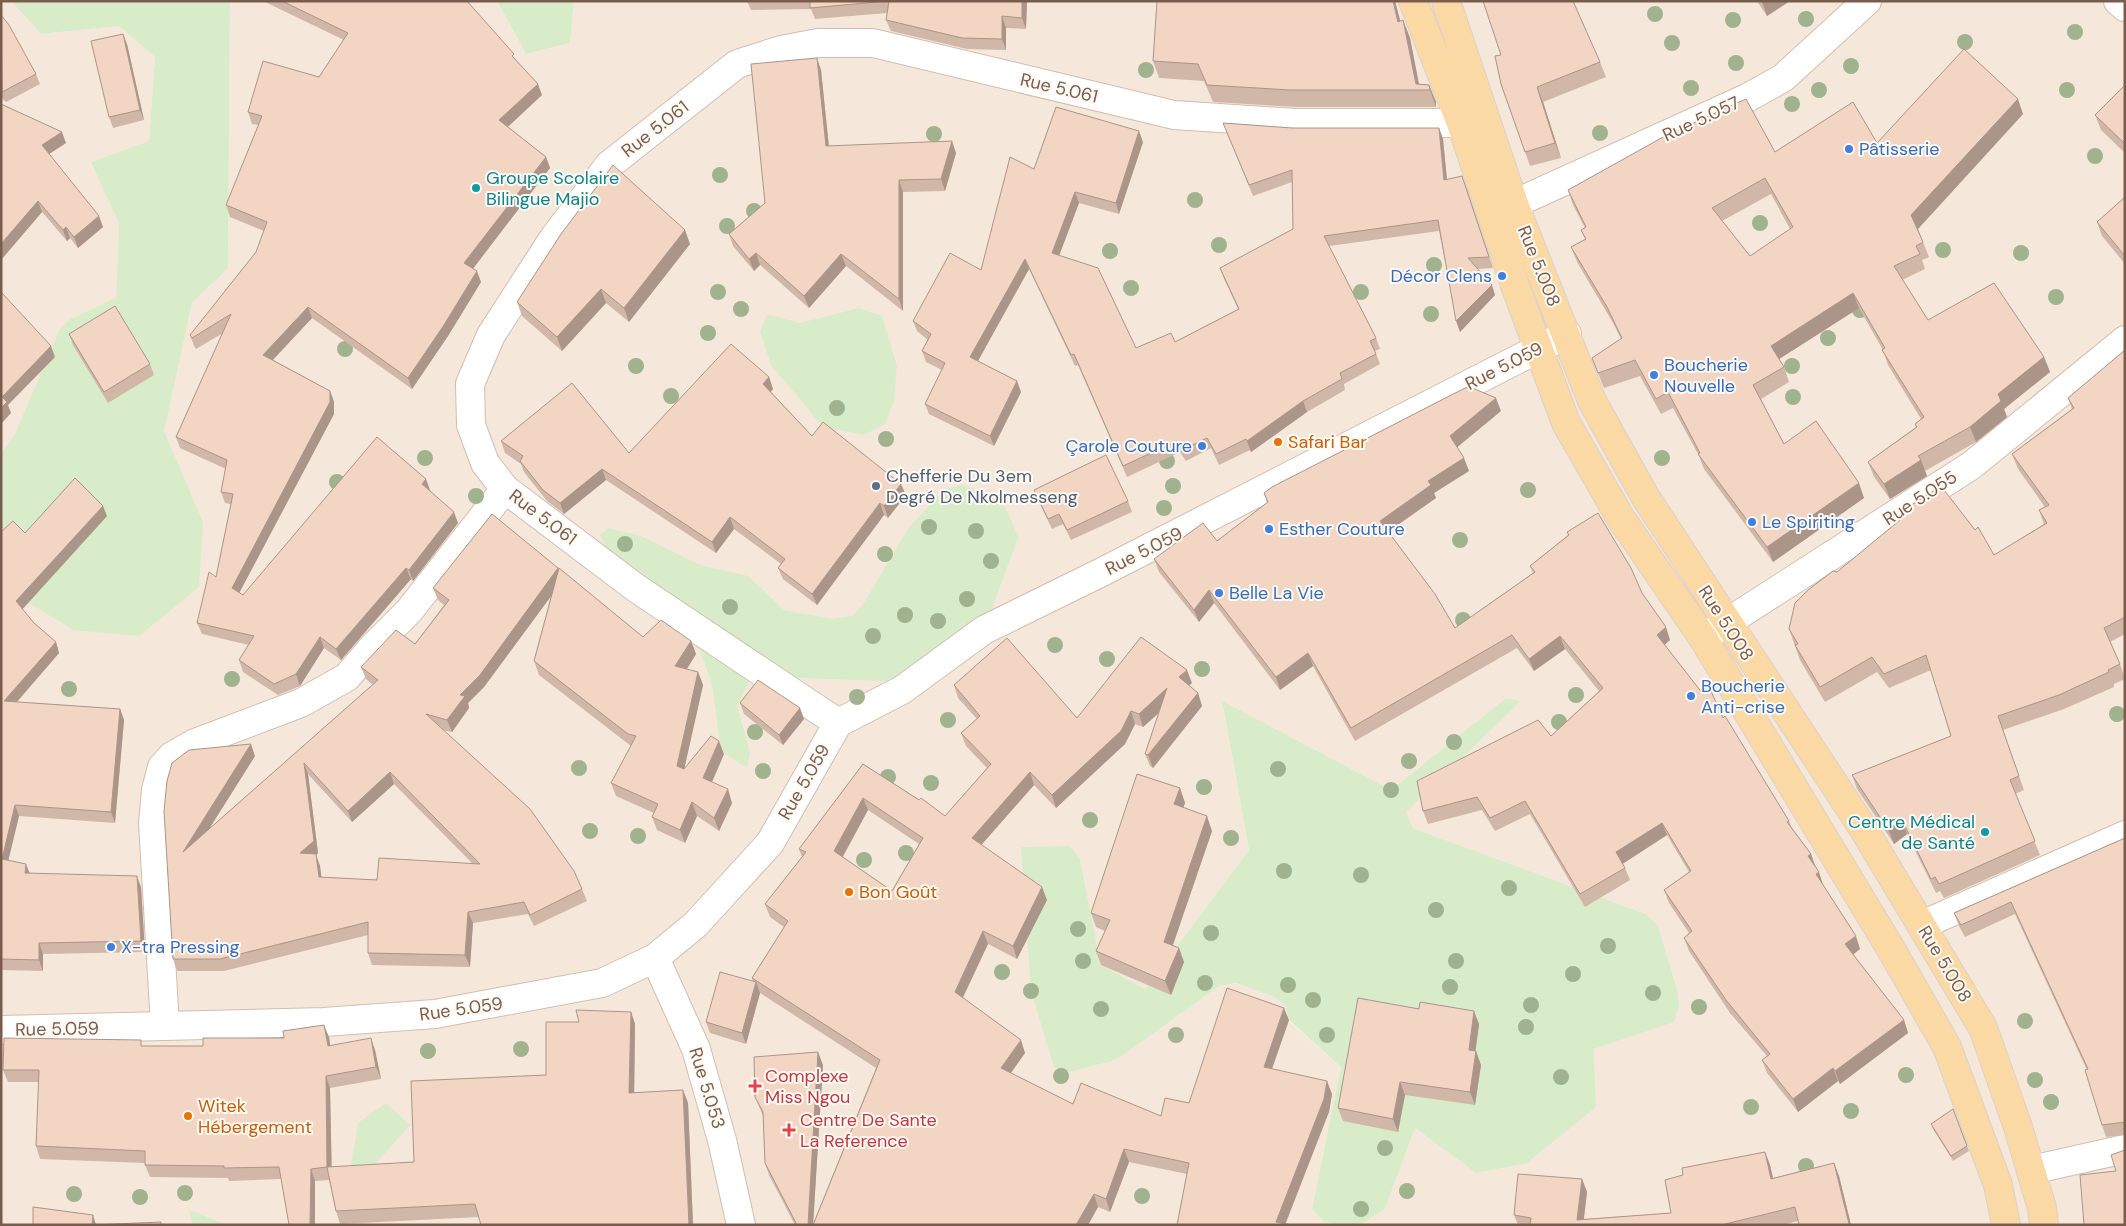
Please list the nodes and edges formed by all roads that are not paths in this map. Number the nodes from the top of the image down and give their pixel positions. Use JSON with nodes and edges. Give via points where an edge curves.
{"nodes":[{"id":1,"x":1413,"y":1,"type":"edge"},
{"id":2,"x":1446,"y":1,"type":"edge"},
{"id":3,"x":1867,"y":1,"type":"edge"},
{"id":4,"x":2118,"y":1,"type":"edge"},
{"id":5,"x":2125,"y":7,"type":"edge"},
{"id":6,"x":1461,"y":123,"type":"junction"},
{"id":7,"x":1514,"y":204,"type":"junction"},
{"id":8,"x":1567,"y":334,"type":"junction"},
{"id":9,"x":2125,"y":340,"type":"edge"},
{"id":10,"x":1540,"y":348,"type":"junction"},
{"id":11,"x":505,"y":489,"type":"junction"},
{"id":12,"x":1726,"y":623,"type":"junction"},
{"id":13,"x":1702,"y":638,"type":"junction"},
{"id":14,"x":838,"y":723,"type":"junction"},
{"id":15,"x":2125,"y":835,"type":"edge"},
{"id":16,"x":1922,"y":925,"type":"junction"},
{"id":17,"x":655,"y":958,"type":"junction"},
{"id":18,"x":165,"y":1026,"type":"junction"},
{"id":19,"x":1,"y":1030,"type":"edge"},
{"id":20,"x":2125,"y":1149,"type":"edge"},
{"id":21,"x":2031,"y":1170,"type":"junction"},
{"id":22,"x":741,"y":1225,"type":"edge"},
{"id":23,"x":2006,"y":1225,"type":"edge"},
{"id":24,"x":2044,"y":1225,"type":"edge"}],
"edges":[{"from":1,"to":6,"type":"main road","name":"Rue 5.008"},
{"from":2,"to":7,"type":"main road","name":"Rue 5.008"},
{"from":3,"to":7,"type":"street","name":"Rue 5.057","via":[[1783,78],[1747,98]]},
{"from":4,"to":5,"type":"street"},
{"from":6,"to":10,"type":"main road","name":"Rue 5.008","via":[[1516,288]]},
{"from":6,"to":11,"type":"street","name":"Rue 5.061","via":[[1296,123],[1174,115],[873,43],[818,43],[781,50],[737,64],[609,165],[553,239],[491,335],[470,384],[471,425],[485,463]]},
{"from":7,"to":8,"type":"main road","name":"Rue 5.008"},
{"from":8,"to":10,"type":"street","name":"Rue 5.059"},
{"from":8,"to":12,"type":"main road","name":"Rue 5.008","via":[[1596,409],[1646,498]]},
{"from":9,"to":12,"type":"street","name":"Rue 5.055","via":[[1972,464]]},
{"from":10,"to":13,"type":"main road","name":"Rue 5.008","via":[[1566,423],[1620,517]]},
{"from":10,"to":14,"type":"street","name":"Rue 5.059","via":[[984,630],[902,690]]},
{"from":11,"to":14,"type":"street","name":"Rue 5.061","via":[[636,588]]},
{"from":11,"to":18,"type":"street","via":[[409,611],[347,677],[301,703],[195,743],[172,756],[162,767],[153,823]]},
{"from":12,"to":13,"type":"street","name":"Rue 5.055"},
{"from":12,"to":16,"type":"main road","name":"Rue 5.008"},
{"from":13,"to":23,"type":"main road","name":"Rue 5.008","via":[[1947,1047],[1996,1177]]},
{"from":14,"to":17,"type":"street","name":"Rue 5.059","via":[[770,842],[696,924]]},
{"from":15,"to":16,"type":"street"},
{"from":16,"to":21,"type":"main road","name":"Rue 5.008","via":[[1983,1028]]},
{"from":17,"to":18,"type":"street","name":"Rue 5.059","via":[[602,983],[435,1014],[324,1022]]},
{"from":17,"to":22,"type":"street","name":"Rue 5.053","via":[[696,1049],[722,1140]]},
{"from":18,"to":19,"type":"street","name":"Rue 5.059"},
{"from":20,"to":21,"type":"street"},
{"from":21,"to":24,"type":"main road","name":"Rue 5.008"}]}
